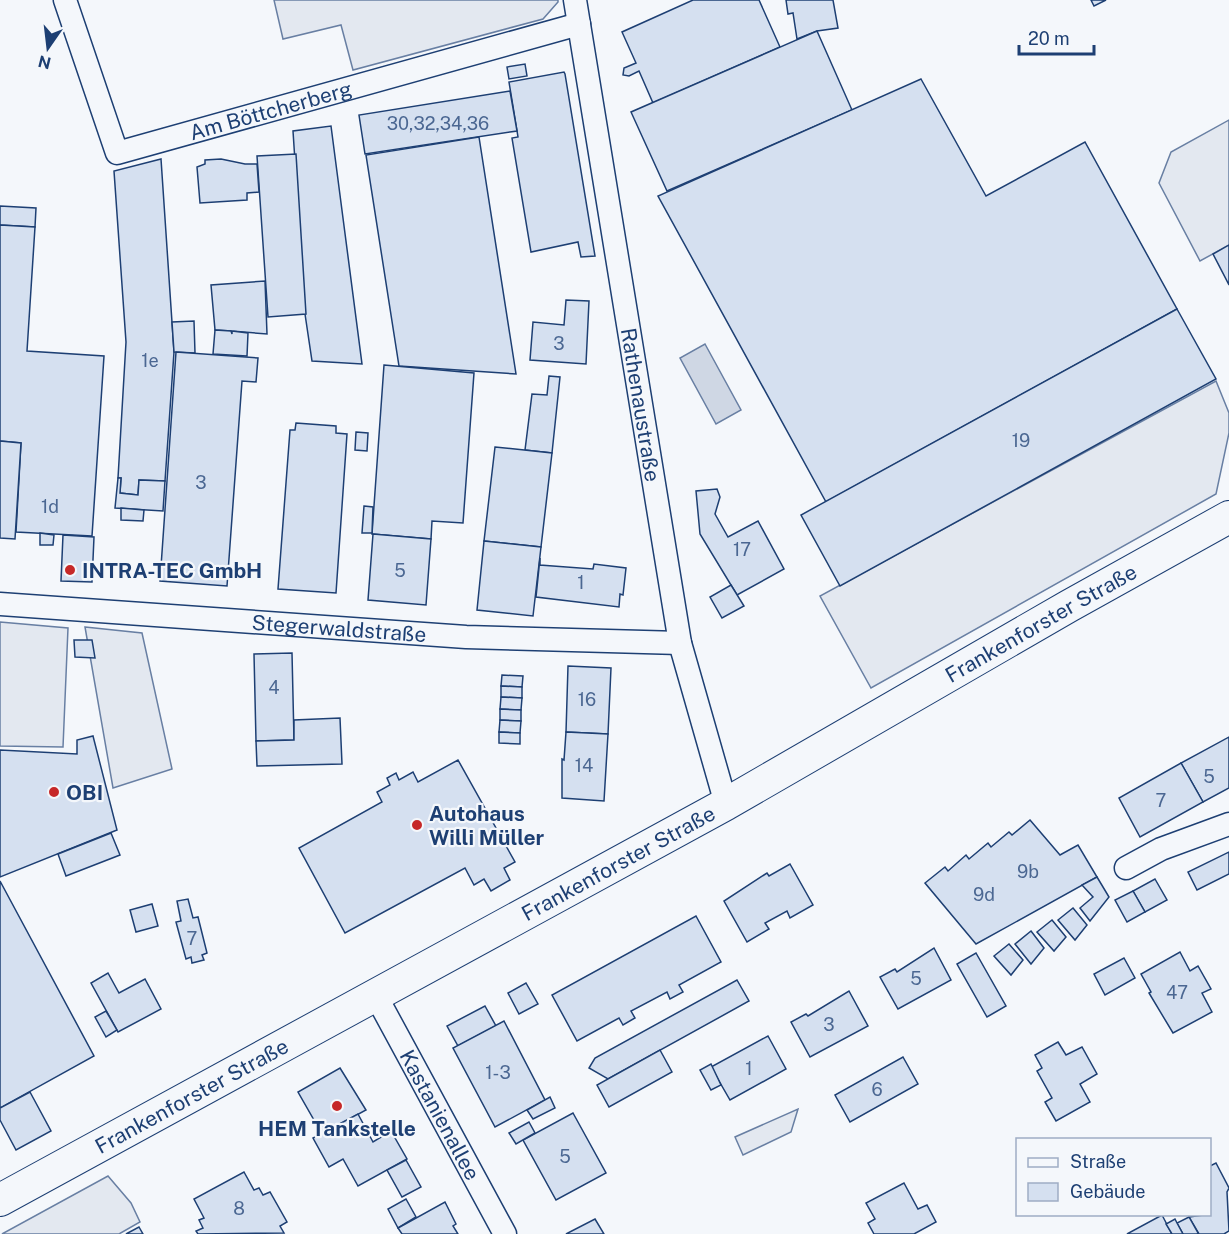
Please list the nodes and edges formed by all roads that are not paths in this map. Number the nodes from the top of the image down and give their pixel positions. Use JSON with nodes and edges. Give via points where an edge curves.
{"nodes":[{"id":1,"x":65,"y":0,"type":"edge"},
{"id":2,"x":575,"y":0,"type":"edge"},
{"id":3,"x":579,"y":24,"type":"junction"},
{"id":4,"x":1229,"y":517,"type":"edge"},
{"id":5,"x":0,"y":604,"type":"edge"},
{"id":6,"x":680,"y":643,"type":"junction"},
{"id":7,"x":726,"y":804,"type":"junction"},
{"id":8,"x":1229,"y":824,"type":"edge"},
{"id":9,"x":1126,"y":867,"type":"dead end"},
{"id":10,"x":376,"y":996,"type":"junction"},
{"id":11,"x":0,"y":1200,"type":"edge"},
{"id":12,"x":505,"y":1234,"type":"edge"}],
"edges":[{"from":1,"to":3,"type":"street","name":"Am Böttcherberg","via":[[117,153]]},
{"from":2,"to":3,"type":"street","name":"Rathenaustraße"},
{"from":3,"to":6,"type":"street","name":"Rathenaustraße"},
{"from":4,"to":7,"type":"main road","name":"Frankenforster Straße"},
{"from":5,"to":6,"type":"street","name":"Stegerwaldstraße","via":[[466,637]]},
{"from":6,"to":7,"type":"street","name":"Rathenaustraße"},
{"from":7,"to":10,"type":"main road","name":"Frankenforster Straße"},
{"from":8,"to":9,"type":"street","via":[[1161,849]]},
{"from":10,"to":11,"type":"main road","name":"Frankenforster Straße"},
{"from":10,"to":12,"type":"street","name":"Kastanienallee"}]}
